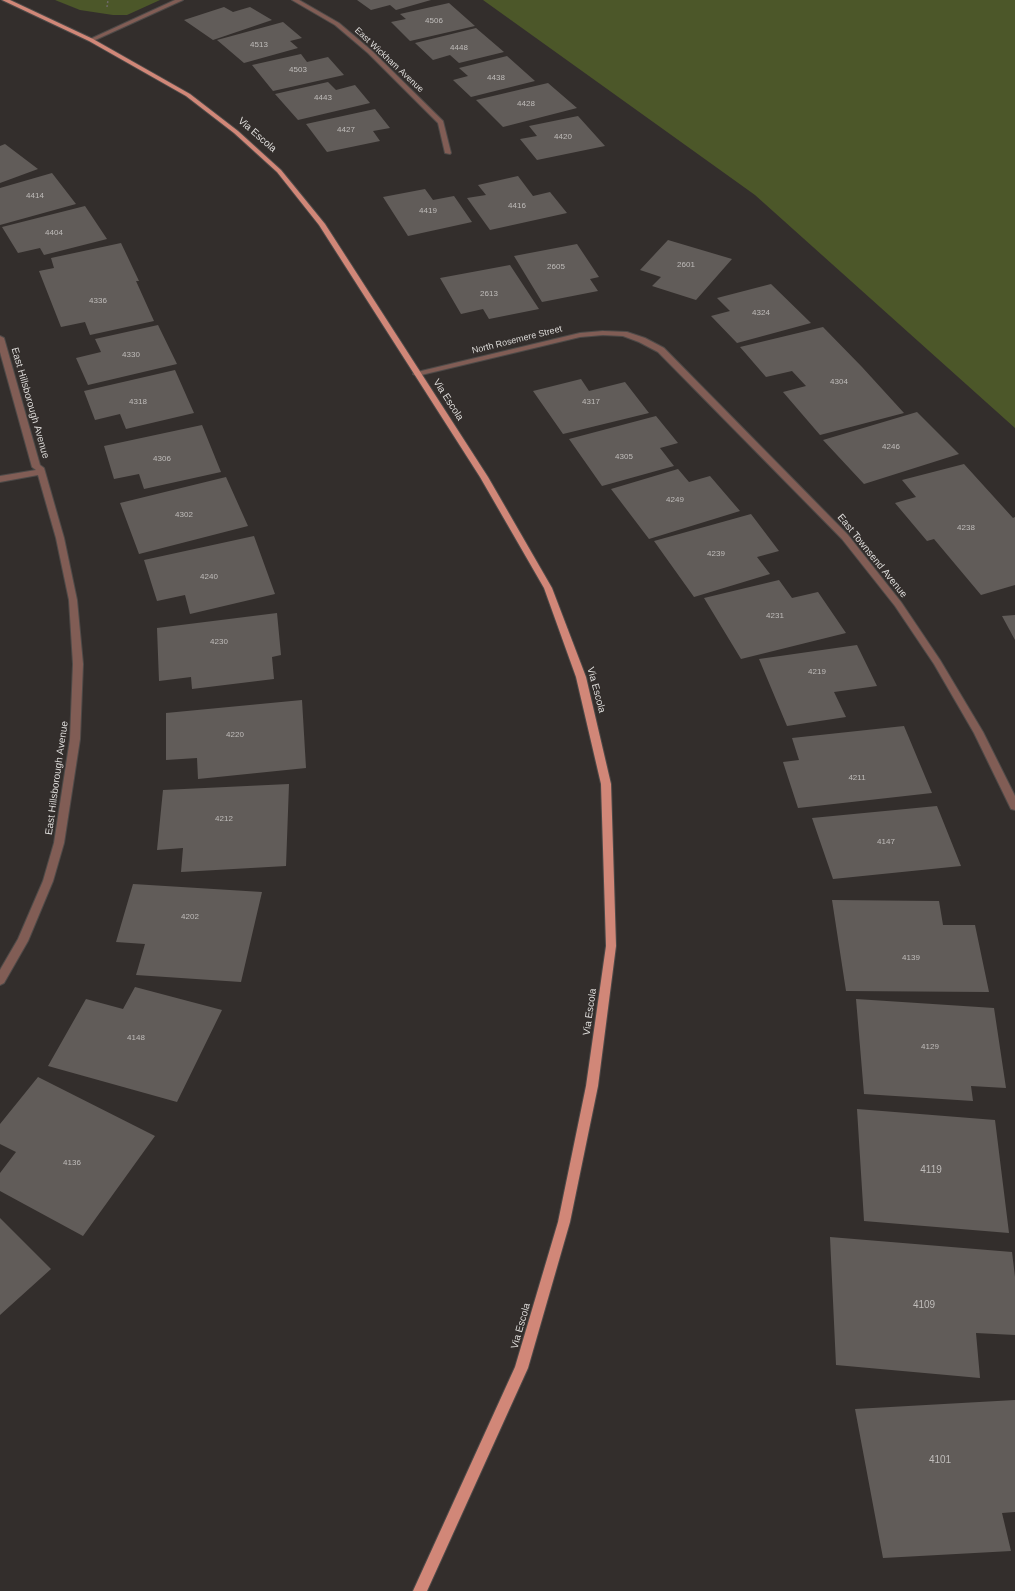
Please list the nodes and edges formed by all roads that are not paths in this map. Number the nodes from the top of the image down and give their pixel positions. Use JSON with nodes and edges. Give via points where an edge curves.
{"nodes":[{"id":1,"x":5,"y":0,"type":"edge"},
{"id":2,"x":180,"y":0,"type":"edge"},
{"id":3,"x":295,"y":0,"type":"edge"},
{"id":4,"x":91,"y":40,"type":"junction"},
{"id":5,"x":448,"y":153,"type":"dead end"},
{"id":6,"x":624,"y":334,"type":"joint"},
{"id":7,"x":0,"y":338,"type":"edge"},
{"id":8,"x":417,"y":374,"type":"junction"},
{"id":9,"x":41,"y":472,"type":"junction"},
{"id":10,"x":0,"y":480,"type":"edge"},
{"id":11,"x":1015,"y":806,"type":"edge"},
{"id":12,"x":0,"y":980,"type":"edge"},
{"id":13,"x":420,"y":1591,"type":"edge"}],
"edges":[{"from":1,"to":4,"type":"main road","name":"Via Escola"},
{"from":2,"to":4,"type":"street"},
{"from":3,"to":5,"type":"street","name":"East Wickham Avenue","via":[[337,24],[370,52],[441,122]]},
{"from":4,"to":8,"type":"main road","name":"Via Escola","via":[[188,95],[236,132],[280,171],[322,224]]},
{"from":6,"to":8,"type":"street","name":"North Rosemere Street","via":[[580,335]]},
{"from":6,"to":11,"type":"street","name":"East Townsend Avenue","via":[[661,350],[845,537],[898,604],[937,662],[978,732]]},
{"from":7,"to":9,"type":"street","name":"East Hillsborough Avenue","via":[[36,467],[40,468]]},
{"from":8,"to":13,"type":"main road","name":"Via Escola","via":[[484,477],[548,588],[581,677],[606,784],[611,946],[592,1086],[566,1214],[521,1368]]},
{"from":9,"to":10,"type":"street"},
{"from":9,"to":12,"type":"street","name":"East Hillsborough Avenue","via":[[60,538],[73,600],[78,664],[75,739],[59,843],[48,881],[23,941]]}]}
